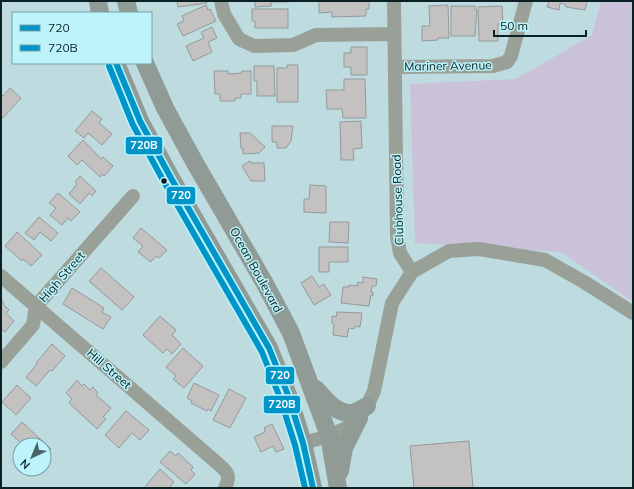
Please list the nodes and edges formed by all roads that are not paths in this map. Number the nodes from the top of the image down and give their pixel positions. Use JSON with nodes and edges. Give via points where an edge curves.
{"nodes":[{"id":1,"x":98,"y":1,"type":"edge"},
{"id":2,"x":126,"y":1,"type":"edge"},
{"id":3,"x":221,"y":1,"type":"edge"},
{"id":4,"x":394,"y":1,"type":"edge"},
{"id":5,"x":526,"y":1,"type":"edge"},
{"id":6,"x":100,"y":12,"type":"edge"},
{"id":7,"x":129,"y":12,"type":"edge"},
{"id":8,"x":394,"y":34,"type":"junction"},
{"id":9,"x":116,"y":64,"type":"edge"},
{"id":10,"x":145,"y":64,"type":"edge"},
{"id":11,"x":395,"y":67,"type":"junction"},
{"id":12,"x":133,"y":196,"type":"dead end"},
{"id":13,"x":412,"y":272,"type":"junction"},
{"id":14,"x":1,"y":276,"type":"edge"},
{"id":15,"x":36,"y":306,"type":"junction"},
{"id":16,"x":633,"y":313,"type":"edge"},
{"id":17,"x":1,"y":362,"type":"edge"},
{"id":18,"x":310,"y":382,"type":"junction"},
{"id":19,"x":363,"y":412,"type":"junction"},
{"id":20,"x":329,"y":436,"type":"junction"},
{"id":21,"x":303,"y":443,"type":"junction"},
{"id":22,"x":224,"y":488,"type":"edge"},
{"id":23,"x":313,"y":488,"type":"edge"},
{"id":24,"x":338,"y":488,"type":"edge"}],
"edges":[{"from":1,"to":6,"type":"main road"},
{"from":2,"to":7,"type":"main road"},
{"from":3,"to":8,"type":"street","via":[[224,14],[239,39],[254,46],[293,46],[316,35]]},
{"from":4,"to":8,"type":"street","name":"Clubhouse Road"},
{"from":5,"to":11,"type":"street","name":"Mariner Avenue","via":[[511,56],[505,63],[493,66]]},
{"from":8,"to":11,"type":"street","name":"Clubhouse Road"},
{"from":9,"to":21,"type":"main road","via":[[140,121],[269,348],[288,395]]},
{"from":10,"to":18,"type":"main road","name":"Ocean Boulevard","via":[[194,164],[288,327]]},
{"from":11,"to":13,"type":"street","name":"Clubhouse Road","via":[[397,236],[400,253]]},
{"from":12,"to":15,"type":"street","name":"High Street"},
{"from":13,"to":16,"type":"street","via":[[449,251],[479,249],[545,260]]},
{"from":13,"to":19,"type":"street","via":[[392,303],[374,391]]},
{"from":14,"to":15,"type":"street","name":"Hill Street"},
{"from":15,"to":17,"type":"street","name":"High Street","via":[[34,325]]},
{"from":15,"to":22,"type":"street","name":"Hill Street","via":[[227,472],[228,481]]},
{"from":18,"to":19,"type":"main road","via":[[332,406],[342,412]]},
{"from":18,"to":20,"type":"main road","name":"Ocean Boulevard"},
{"from":19,"to":20,"type":"street","via":[[350,426]]},
{"from":19,"to":24,"type":"main road","via":[[344,448]]},
{"from":20,"to":21,"type":"street"},
{"from":20,"to":24,"type":"main road","name":"Ocean Boulevard"},
{"from":21,"to":23,"type":"main road"}]}
